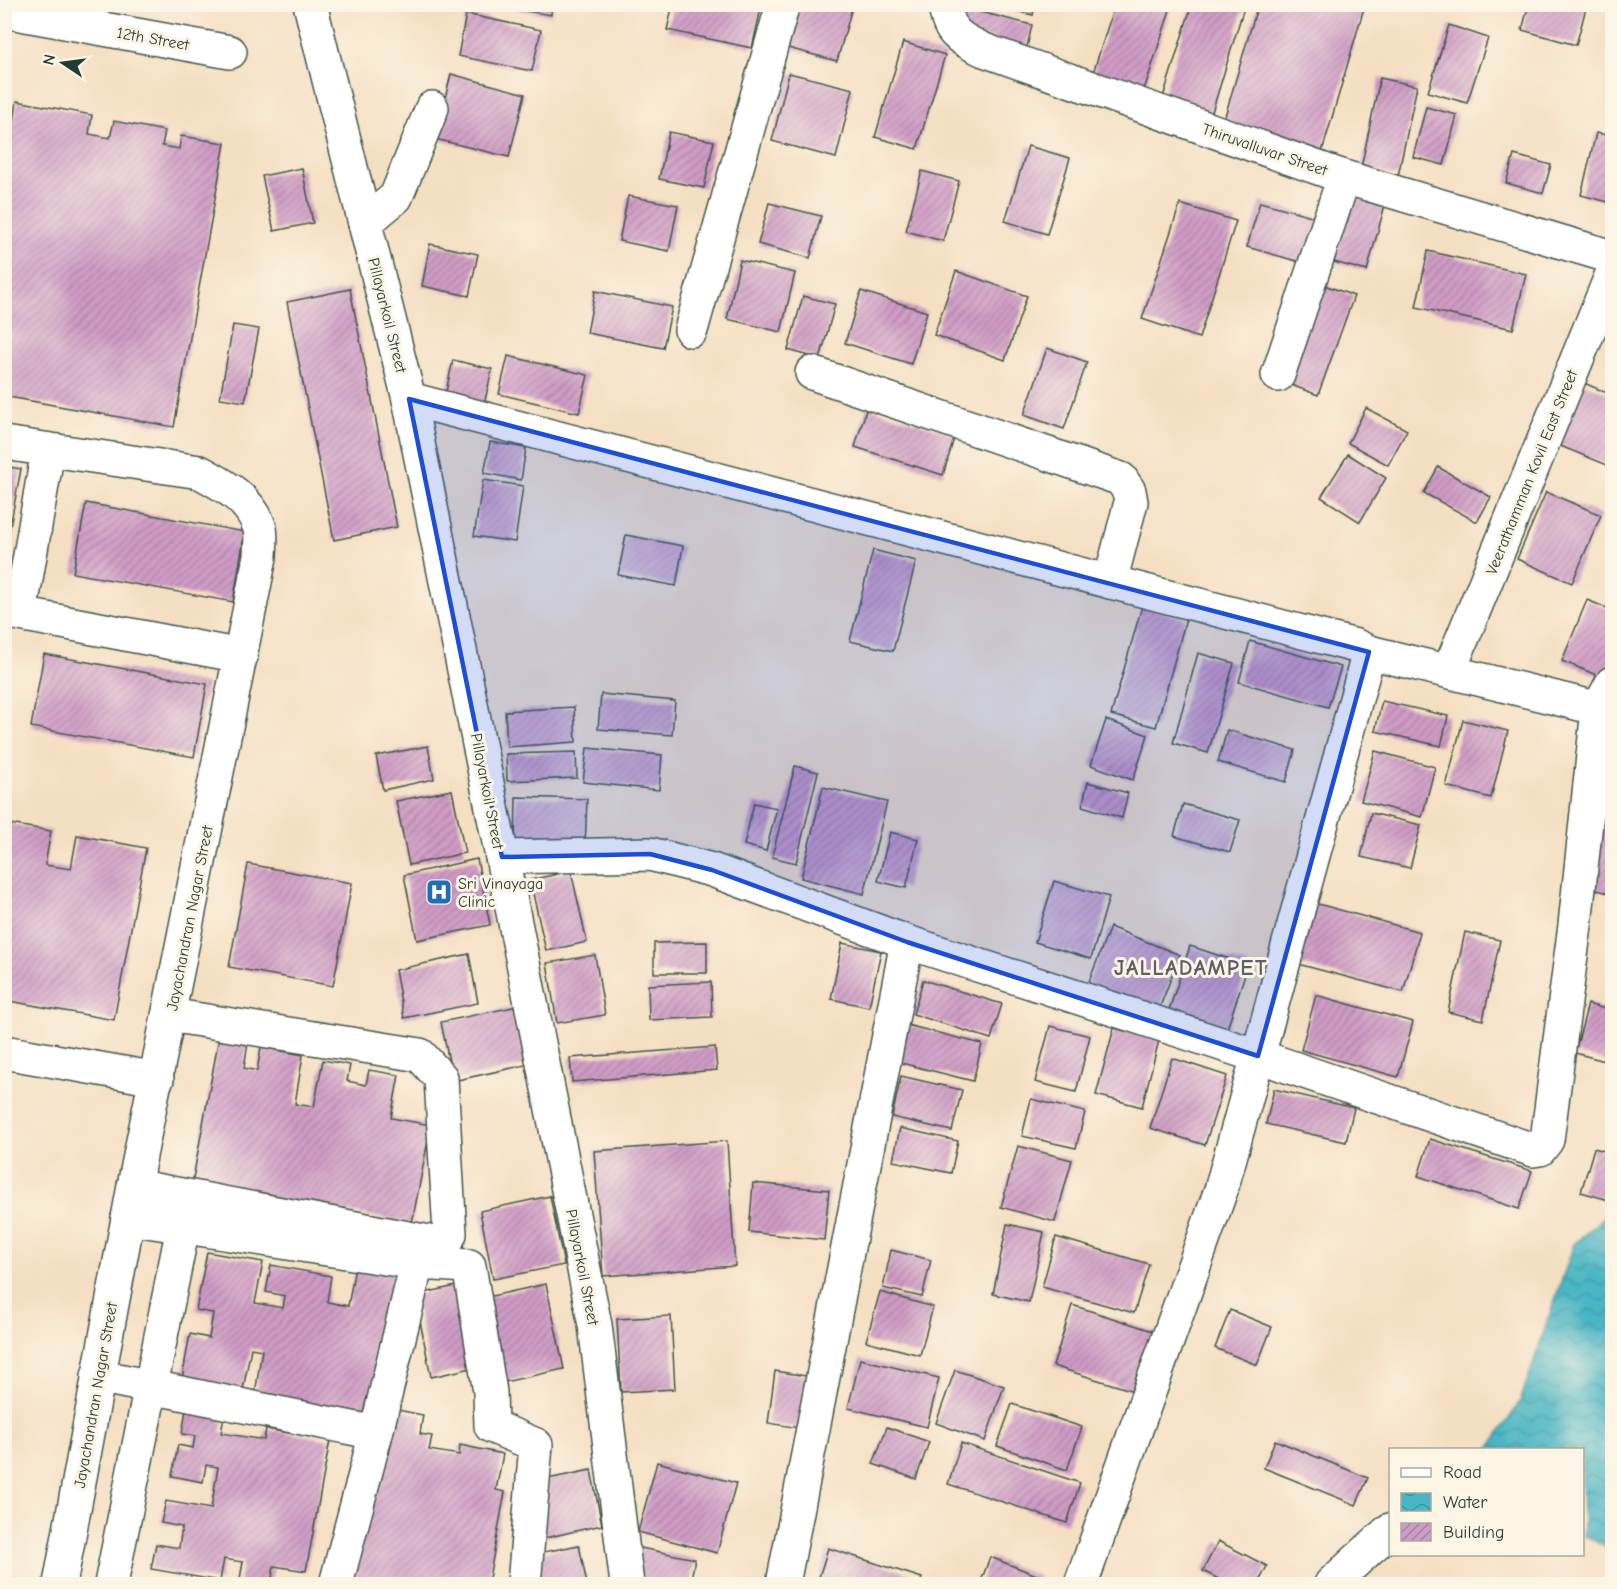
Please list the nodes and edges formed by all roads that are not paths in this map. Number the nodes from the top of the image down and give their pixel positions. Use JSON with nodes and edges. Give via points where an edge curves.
{"nodes":[{"id":1,"x":310,"y":4,"type":"edge"},
{"id":2,"x":783,"y":4,"type":"edge"},
{"id":3,"x":945,"y":4,"type":"edge"},
{"id":4,"x":4,"y":11,"type":"edge"},
{"id":5,"x":230,"y":52,"type":"dead end"},
{"id":6,"x":432,"y":108,"type":"dead end"},
{"id":7,"x":1344,"y":177,"type":"junction"},
{"id":8,"x":365,"y":223,"type":"junction"},
{"id":9,"x":1612,"y":257,"type":"edge"},
{"id":10,"x":1612,"y":274,"type":"edge"},
{"id":11,"x":691,"y":330,"type":"dead end"},
{"id":12,"x":812,"y":373,"type":"dead end"},
{"id":13,"x":1278,"y":375,"type":"dead end"},
{"id":14,"x":409,"y":399,"type":"junction"},
{"id":15,"x":4,"y":444,"type":"edge"},
{"id":16,"x":48,"y":450,"type":"junction"},
{"id":17,"x":1110,"y":582,"type":"junction"},
{"id":18,"x":1369,"y":652,"type":"junction"},
{"id":19,"x":241,"y":656,"type":"junction"},
{"id":20,"x":1449,"y":671,"type":"junction"},
{"id":21,"x":1608,"y":701,"type":"edge"},
{"id":22,"x":502,"y":857,"type":"junction"},
{"id":23,"x":906,"y":942,"type":"junction"},
{"id":24,"x":169,"y":1015,"type":"junction"},
{"id":25,"x":4,"y":1052,"type":"edge"},
{"id":26,"x":1258,"y":1056,"type":"junction"},
{"id":27,"x":157,"y":1079,"type":"junction"},
{"id":28,"x":134,"y":1185,"type":"junction"},
{"id":29,"x":128,"y":1218,"type":"junction"},
{"id":30,"x":183,"y":1227,"type":"junction"},
{"id":31,"x":417,"y":1263,"type":"junction"},
{"id":32,"x":98,"y":1376,"type":"junction"},
{"id":33,"x":149,"y":1387,"type":"junction"},
{"id":34,"x":376,"y":1433,"type":"junction"},
{"id":35,"x":1389,"y":1531,"type":"edge"},
{"id":36,"x":60,"y":1584,"type":"edge"},
{"id":37,"x":113,"y":1584,"type":"edge"},
{"id":38,"x":336,"y":1584,"type":"edge"},
{"id":39,"x":524,"y":1584,"type":"edge"},
{"id":40,"x":627,"y":1584,"type":"edge"},
{"id":41,"x":783,"y":1584,"type":"edge"},
{"id":42,"x":1081,"y":1584,"type":"edge"},
{"id":43,"x":1331,"y":1584,"type":"edge"}],
"edges":[{"from":1,"to":8,"type":"street","name":"Pillayarkoil Street"},
{"from":2,"to":11,"type":"street"},
{"from":3,"to":7,"type":"street","name":"Thiruvalluvar Street","via":[[946,22],[958,38],[984,50]]},
{"from":4,"to":5,"type":"street","name":"12th Street"},
{"from":6,"to":8,"type":"street","via":[[396,197]]},
{"from":7,"to":9,"type":"street","name":"Thiruvalluvar Street"},
{"from":7,"to":13,"type":"street"},
{"from":8,"to":14,"type":"street","name":"Pillayarkoil Street"},
{"from":10,"to":20,"type":"street","name":"Veerathamman Kovil East Street"},
{"from":12,"to":17,"type":"street","via":[[1121,479],[1131,502]]},
{"from":14,"to":17,"type":"street"},
{"from":14,"to":22,"type":"street","name":"Pillayarkoil Street"},
{"from":15,"to":16,"type":"street","name":"Jayachandran Nagar Street"},
{"from":16,"to":19,"type":"street","name":"Jayachandran Nagar Street","via":[[200,472],[227,487],[250,508],[260,530],[260,557]]},
{"from":16,"to":19,"type":"street","via":[[20,614]]},
{"from":17,"to":18,"type":"street"},
{"from":18,"to":20,"type":"street"},
{"from":18,"to":26,"type":"street"},
{"from":19,"to":24,"type":"street","name":"Jayachandran Nagar Street"},
{"from":20,"to":21,"type":"street"},
{"from":21,"to":26,"type":"street","via":[[1544,1145],[1533,1150]]},
{"from":22,"to":23,"type":"street","via":[[650,854],[712,870]]},
{"from":22,"to":40,"type":"street","name":"Pillayarkoil Street","via":[[595,1325]]},
{"from":23,"to":26,"type":"street"},
{"from":23,"to":41,"type":"street"},
{"from":24,"to":27,"type":"street","name":"Jayachandran Nagar Street"},
{"from":24,"to":28,"type":"street","via":[[420,1055],[441,1078],[450,1234],[445,1245]]},
{"from":25,"to":27,"type":"street"},
{"from":26,"to":42,"type":"street","via":[[1221,1190]]},
{"from":27,"to":28,"type":"street","name":"Jayachandran Nagar Street"},
{"from":28,"to":29,"type":"street","name":"Jayachandran Nagar Street"},
{"from":29,"to":30,"type":"street"},
{"from":29,"to":32,"type":"street","name":"Jayachandran Nagar Street"},
{"from":30,"to":31,"type":"street"},
{"from":30,"to":33,"type":"street"},
{"from":31,"to":34,"type":"street"},
{"from":31,"to":39,"type":"street","via":[[469,1266],[490,1392],[491,1426],[536,1445]]},
{"from":32,"to":33,"type":"street"},
{"from":32,"to":36,"type":"street","name":"Jayachandran Nagar Street"},
{"from":33,"to":34,"type":"street"},
{"from":33,"to":37,"type":"street"},
{"from":34,"to":38,"type":"street"},
{"from":35,"to":43,"type":"street"}]}
